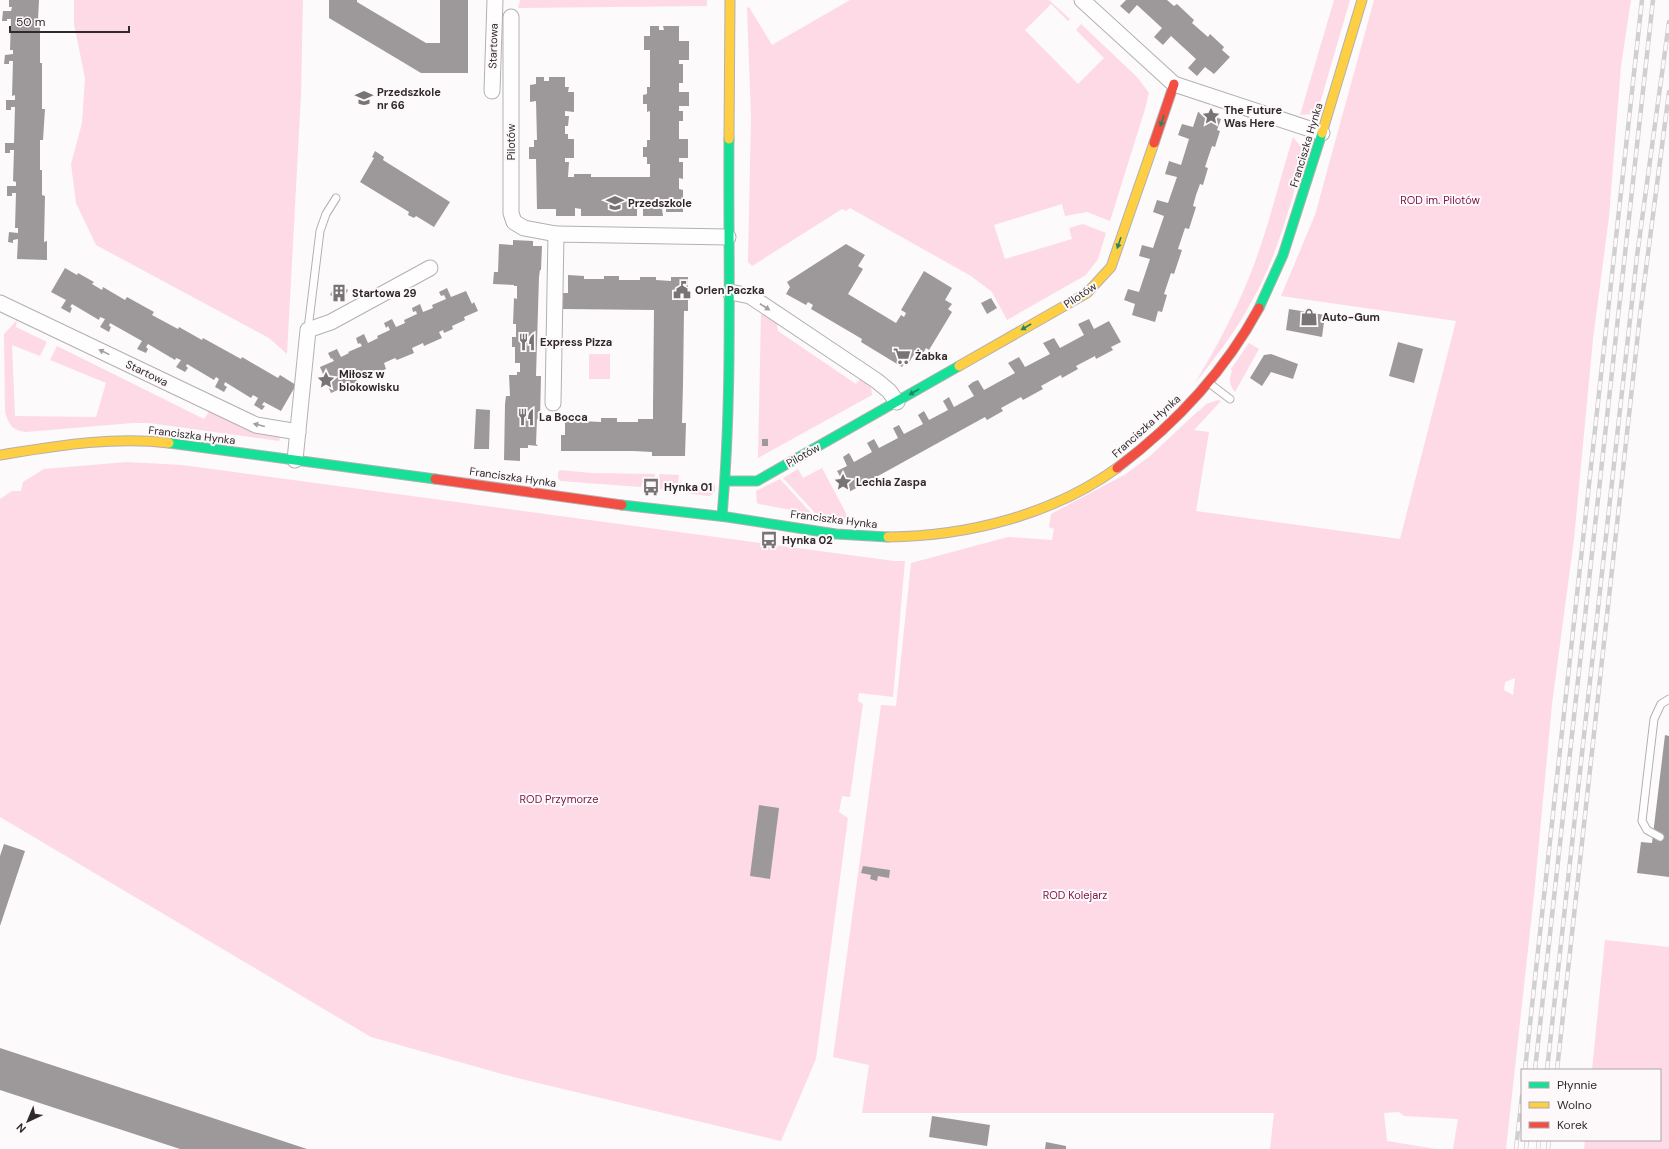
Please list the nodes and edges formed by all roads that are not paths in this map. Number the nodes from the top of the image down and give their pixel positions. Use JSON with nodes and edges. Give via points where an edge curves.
{"nodes":[{"id":1,"x":495,"y":0,"type":"edge"},
{"id":2,"x":730,"y":0,"type":"edge"},
{"id":3,"x":1082,"y":0,"type":"edge"},
{"id":4,"x":1362,"y":0,"type":"edge"},
{"id":5,"x":511,"y":17,"type":"dead end"},
{"id":6,"x":1174,"y":84,"type":"junction"},
{"id":7,"x":492,"y":92,"type":"dead end"},
{"id":8,"x":1322,"y":133,"type":"junction"},
{"id":9,"x":336,"y":198,"type":"dead end"},
{"id":10,"x":556,"y":234,"type":"junction"},
{"id":11,"x":728,"y":237,"type":"junction"},
{"id":12,"x":430,"y":268,"type":"dead end"},
{"id":13,"x":730,"y":292,"type":"junction"},
{"id":14,"x":0,"y":303,"type":"edge"},
{"id":15,"x":308,"y":330,"type":"junction"},
{"id":16,"x":1209,"y":383,"type":"junction"},
{"id":17,"x":1230,"y":399,"type":"dead end"},
{"id":18,"x":897,"y":402,"type":"junction"},
{"id":19,"x":552,"y":403,"type":"dead end"},
{"id":20,"x":298,"y":432,"type":"junction"},
{"id":21,"x":0,"y":455,"type":"edge"},
{"id":22,"x":295,"y":460,"type":"junction"},
{"id":23,"x":725,"y":481,"type":"junction"},
{"id":24,"x":722,"y":516,"type":"junction"},
{"id":25,"x":1669,"y":699,"type":"edge"},
{"id":26,"x":1660,"y":837,"type":"dead end"}],
"edges":[{"from":1,"to":7,"type":"street","name":"Startowa"},
{"from":2,"to":11,"type":"street"},
{"from":3,"to":6,"type":"street"},
{"from":4,"to":8,"type":"street","name":"Franciszka Hynka"},
{"from":5,"to":10,"type":"street","name":"Pilotów","via":[[511,213],[514,222],[524,228]]},
{"from":6,"to":8,"type":"street"},
{"from":6,"to":18,"type":"street","name":"Pilotów","one_way":true,"via":[[1113,260],[1105,276],[1087,293]]},
{"from":8,"to":16,"type":"street","name":"Franciszka Hynka","via":[[1285,252],[1262,302],[1235,349]]},
{"from":9,"to":15,"type":"lane","via":[[326,214],[320,231]]},
{"from":10,"to":11,"type":"street","name":"Pilotów"},
{"from":10,"to":19,"type":"street"},
{"from":11,"to":13,"type":"street"},
{"from":12,"to":15,"type":"street","via":[[331,322]]},
{"from":13,"to":18,"type":"street","one_way":true,"via":[[750,296],[877,381]]},
{"from":13,"to":23,"type":"street"},
{"from":20,"to":14,"type":"street","name":"Startowa","one_way":true,"via":[[256,425]]},
{"from":15,"to":20,"type":"street"},
{"from":16,"to":17,"type":"lane"},
{"from":16,"to":24,"type":"street","name":"Franciszka Hynka","via":[[1135,455],[1106,476],[1060,501],[1015,517],[973,528],[896,537],[828,532]]},
{"from":18,"to":23,"type":"street","name":"Pilotów","via":[[757,481]]},
{"from":20,"to":22,"type":"street"},
{"from":21,"to":22,"type":"street","name":"Franciszka Hynka","via":[[127,440]]},
{"from":22,"to":24,"type":"street","name":"Franciszka Hynka"},
{"from":23,"to":24,"type":"street"},
{"from":25,"to":26,"type":"lane","via":[[1661,704],[1654,719],[1642,821],[1647,830]]}]}
